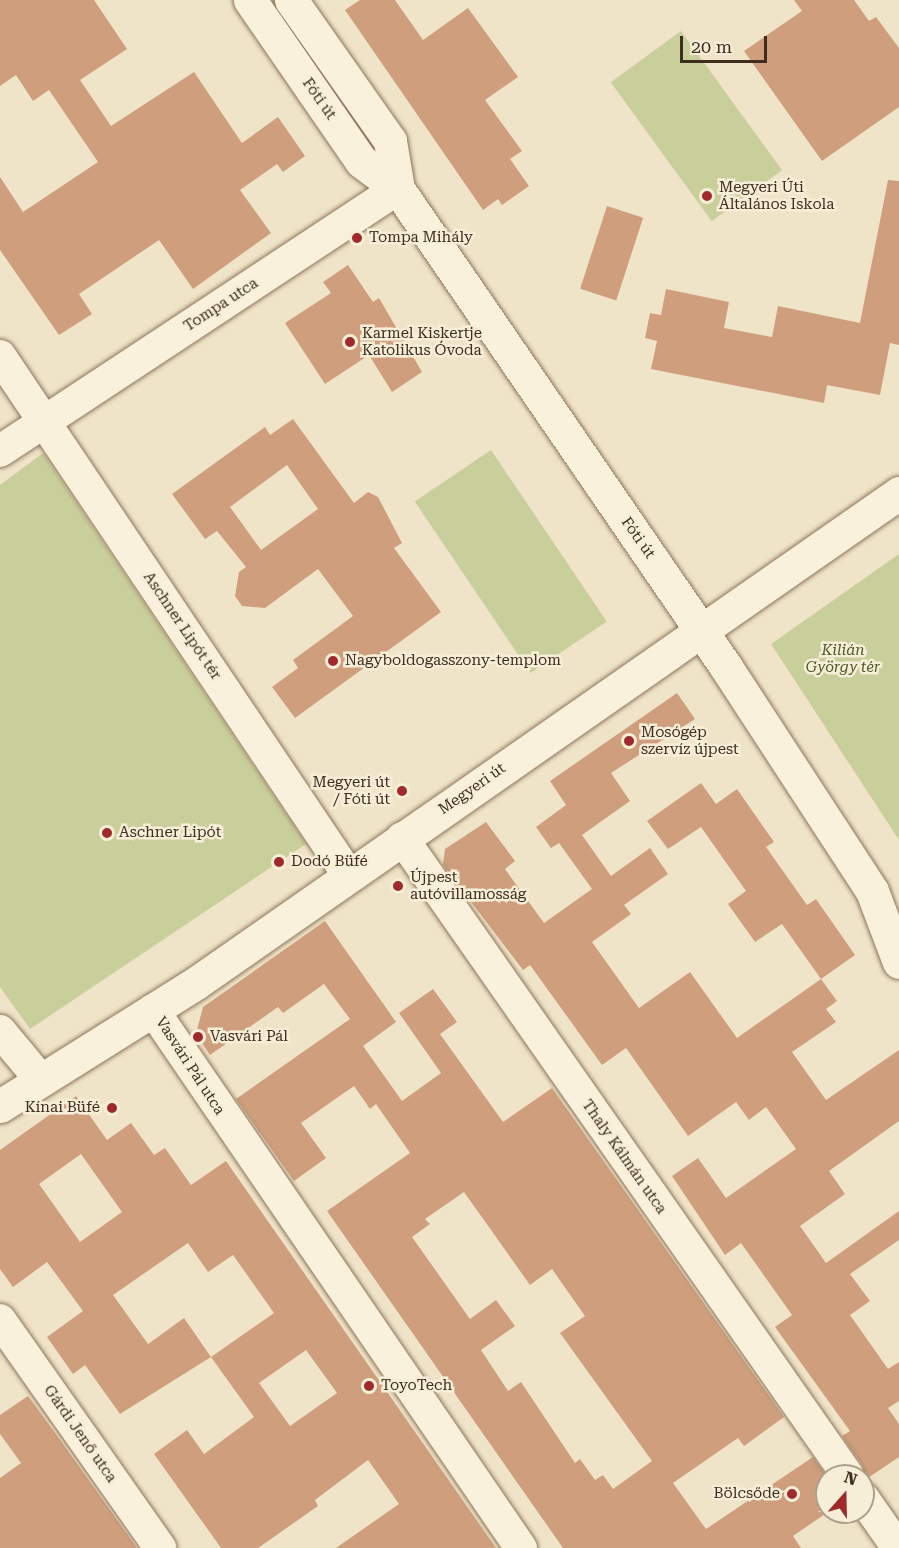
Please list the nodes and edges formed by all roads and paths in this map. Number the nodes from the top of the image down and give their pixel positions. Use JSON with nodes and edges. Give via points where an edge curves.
{"nodes":[{"id":1,"x":250,"y":0,"type":"edge"},
{"id":2,"x":293,"y":1,"type":"edge"},
{"id":3,"x":398,"y":189,"type":"junction"},
{"id":4,"x":0,"y":356,"type":"edge"},
{"id":5,"x":44,"y":421,"type":"junction"},
{"id":6,"x":0,"y":451,"type":"edge"},
{"id":7,"x":899,"y":493,"type":"edge"},
{"id":8,"x":701,"y":630,"type":"junction"},
{"id":9,"x":402,"y":838,"type":"junction"},
{"id":10,"x":349,"y":876,"type":"junction"},
{"id":11,"x":872,"y":891,"type":"junction"},
{"id":12,"x":899,"y":914,"type":"edge"},
{"id":13,"x":899,"y":962,"type":"edge"},
{"id":14,"x":153,"y":1010,"type":"junction"},
{"id":15,"x":0,"y":1031,"type":"edge"},
{"id":16,"x":40,"y":1079,"type":"junction"},
{"id":17,"x":0,"y":1106,"type":"edge"},
{"id":18,"x":0,"y":1320,"type":"edge"},
{"id":19,"x":840,"y":1464,"type":"edge"},
{"id":20,"x":875,"y":1515,"type":"edge"},
{"id":21,"x":160,"y":1548,"type":"edge"},
{"id":22,"x":521,"y":1548,"type":"edge"},
{"id":23,"x":898,"y":1548,"type":"edge"}],
"edges":[{"from":1,"to":3,"type":"street","name":"Fóti út","via":[[361,161]]},
{"from":2,"to":3,"type":"street","name":"Fóti út","via":[[390,141]]},
{"from":3,"to":5,"type":"street","name":"Tompa utca"},
{"from":3,"to":8,"type":"street","name":"Fóti út"},
{"from":4,"to":5,"type":"street","name":"Aschner Lipót tér"},
{"from":5,"to":6,"type":"street"},
{"from":5,"to":10,"type":"street","name":"Aschner Lipót tér"},
{"from":7,"to":8,"type":"street","name":"Megyeri út"},
{"from":8,"to":9,"type":"street","name":"Megyeri út"},
{"from":8,"to":11,"type":"street","name":"Fóti út"},
{"from":9,"to":10,"type":"street","name":"Megyeri út"},
{"from":9,"to":19,"type":"street","name":"Thaly Kálmán utca"},
{"from":10,"to":14,"type":"street","name":"Megyeri út"},
{"from":11,"to":12,"type":"street","name":"Fóti út"},
{"from":11,"to":13,"type":"street","name":"Fóti út"},
{"from":14,"to":16,"type":"street","name":"Megyeri út"},
{"from":14,"to":22,"type":"street","name":"Vasvári Pál utca"},
{"from":15,"to":16,"type":"street"},
{"from":16,"to":17,"type":"street","name":"Megyeri út"},
{"from":18,"to":21,"type":"street","name":"Gárdi Jenő utca"},
{"from":20,"to":23,"type":"street"}]}
